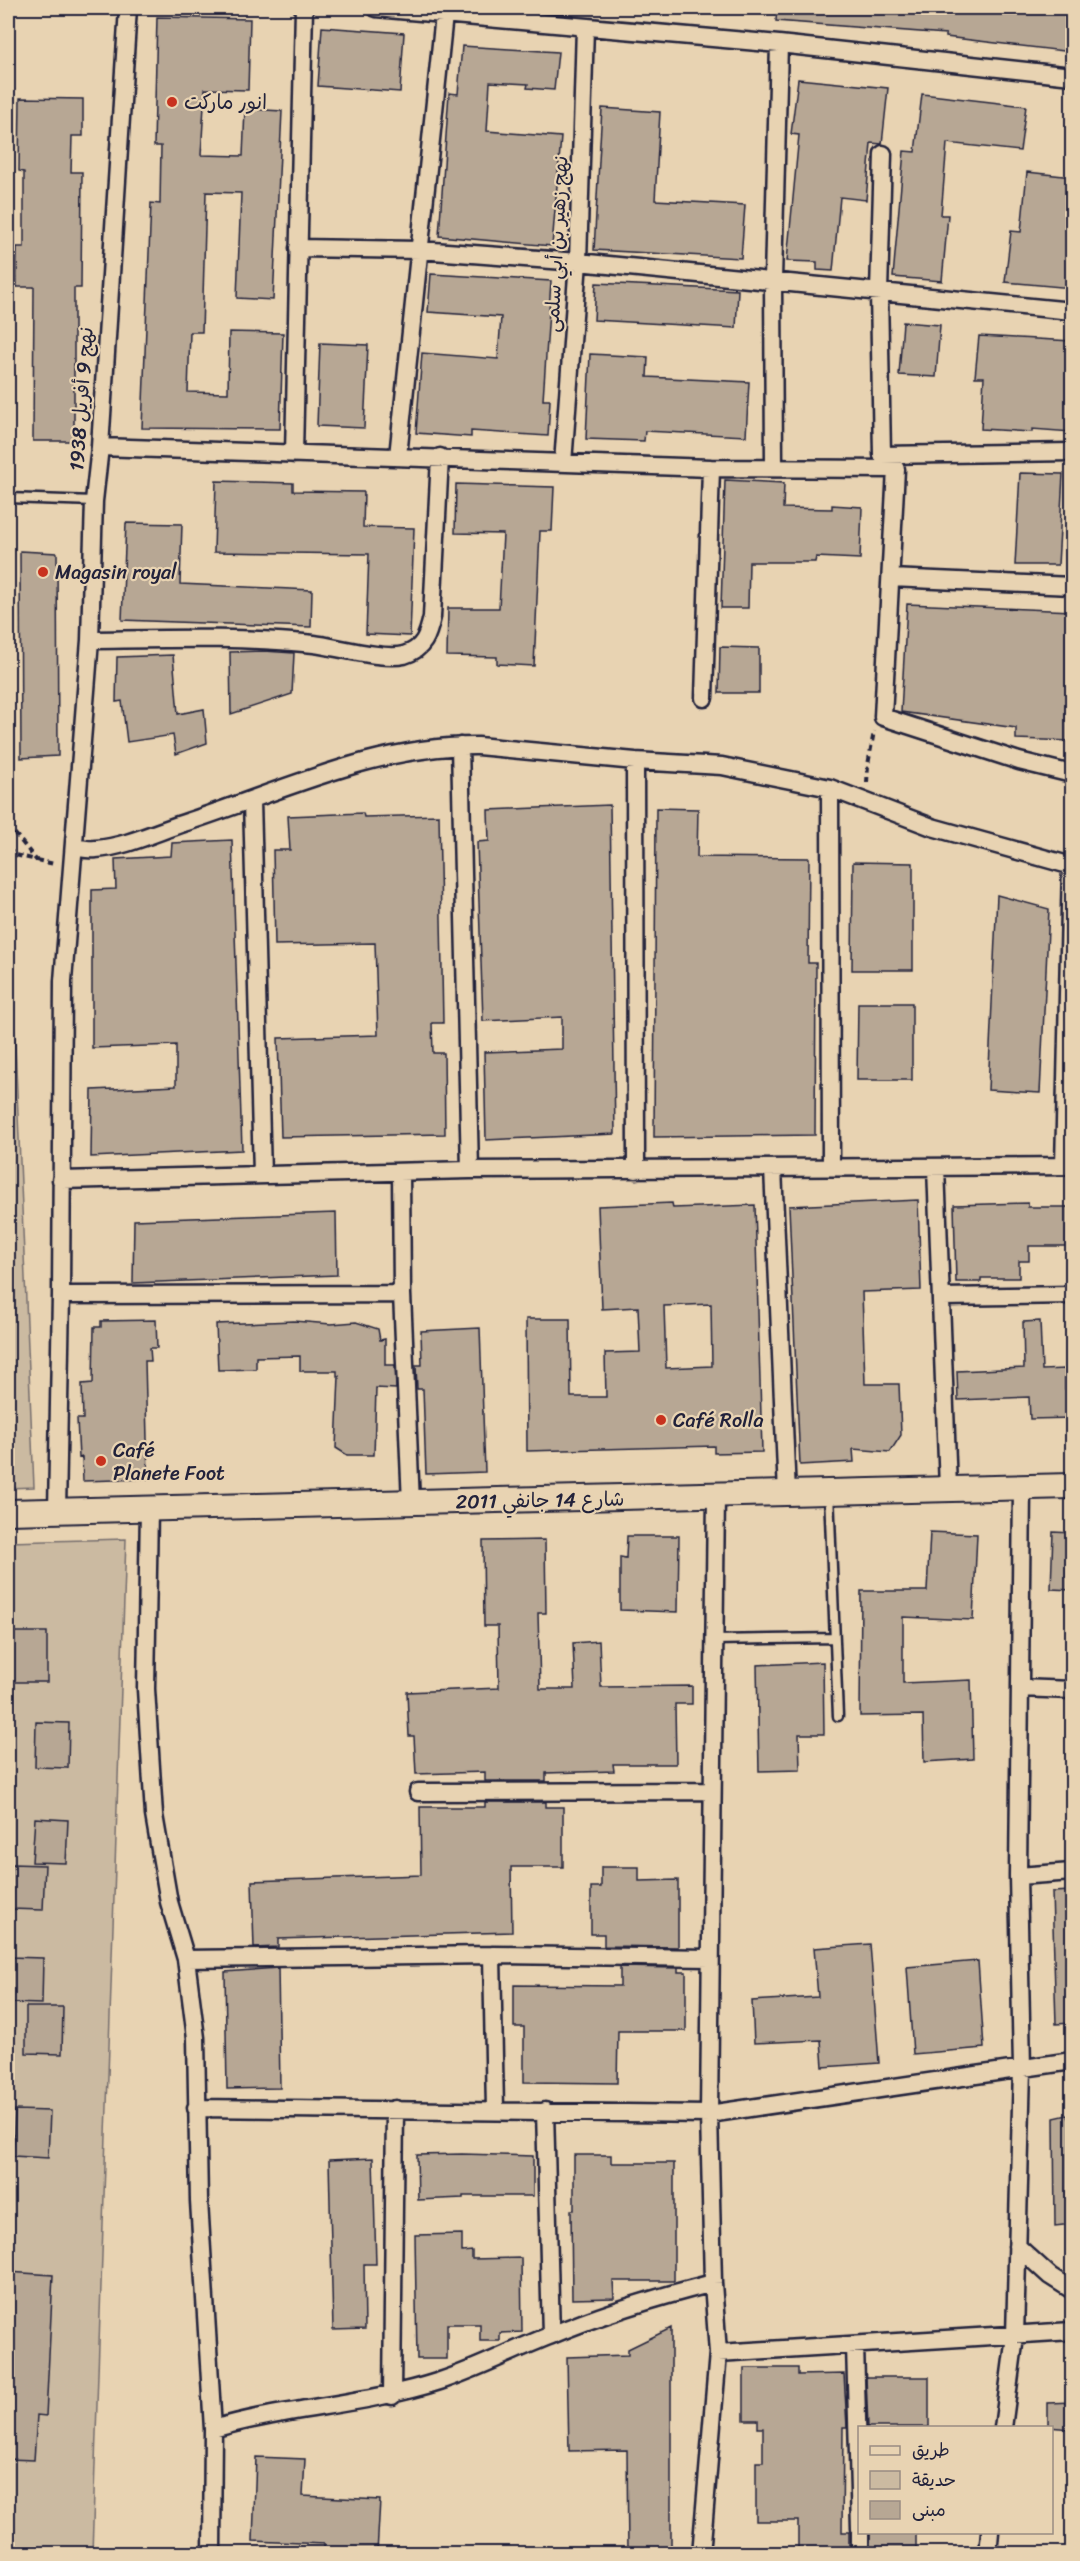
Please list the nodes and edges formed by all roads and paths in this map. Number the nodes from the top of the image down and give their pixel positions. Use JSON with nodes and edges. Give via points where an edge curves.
{"nodes":[{"id":1,"x":128,"y":8,"type":"edge"},
{"id":2,"x":304,"y":8,"type":"edge"},
{"id":3,"x":375,"y":8,"type":"edge"},
{"id":4,"x":444,"y":15,"type":"junction"},
{"id":5,"x":585,"y":27,"type":"junction"},
{"id":6,"x":778,"y":44,"type":"junction"},
{"id":7,"x":1072,"y":76,"type":"edge"},
{"id":8,"x":883,"y":154,"type":"dead end"},
{"id":9,"x":298,"y":248,"type":"junction"},
{"id":10,"x":420,"y":250,"type":"junction"},
{"id":11,"x":578,"y":262,"type":"junction"},
{"id":12,"x":773,"y":280,"type":"junction"},
{"id":13,"x":879,"y":292,"type":"junction"},
{"id":14,"x":1072,"y":311,"type":"edge"},
{"id":15,"x":100,"y":447,"type":"junction"},
{"id":16,"x":1072,"y":452,"type":"edge"},
{"id":17,"x":294,"y":454,"type":"junction"},
{"id":18,"x":882,"y":455,"type":"junction"},
{"id":19,"x":398,"y":456,"type":"junction"},
{"id":20,"x":440,"y":457,"type":"junction"},
{"id":21,"x":563,"y":463,"type":"junction"},
{"id":22,"x":711,"y":468,"type":"junction"},
{"id":23,"x":774,"y":468,"type":"junction"},
{"id":24,"x":896,"y":469,"type":"junction"},
{"id":25,"x":8,"y":498,"type":"edge"},
{"id":26,"x":94,"y":501,"type":"junction"},
{"id":27,"x":891,"y":578,"type":"junction"},
{"id":28,"x":1072,"y":586,"type":"edge"},
{"id":29,"x":90,"y":640,"type":"junction"},
{"id":30,"x":704,"y":698,"type":"dead end"},
{"id":31,"x":871,"y":742,"type":"dead end"},
{"id":32,"x":460,"y":746,"type":"junction"},
{"id":33,"x":635,"y":761,"type":"junction"},
{"id":34,"x":868,"y":765,"type":"dead end"},
{"id":35,"x":1072,"y":774,"type":"edge"},
{"id":36,"x":830,"y":788,"type":"junction"},
{"id":37,"x":252,"y":801,"type":"junction"},
{"id":38,"x":8,"y":825,"type":"edge"},
{"id":39,"x":74,"y":840,"type":"junction"},
{"id":40,"x":8,"y":848,"type":"edge"},
{"id":41,"x":38,"y":861,"type":"junction"},
{"id":42,"x":1072,"y":866,"type":"edge"},
{"id":43,"x":70,"y":867,"type":"junction"},
{"id":44,"x":831,"y":1166,"type":"junction"},
{"id":45,"x":1068,"y":1166,"type":"edge"},
{"id":46,"x":936,"y":1167,"type":"junction"},
{"id":47,"x":773,"y":1168,"type":"junction"},
{"id":48,"x":470,"y":1170,"type":"junction"},
{"id":49,"x":636,"y":1170,"type":"junction"},
{"id":50,"x":401,"y":1172,"type":"junction"},
{"id":51,"x":262,"y":1174,"type":"junction"},
{"id":52,"x":61,"y":1180,"type":"junction"},
{"id":53,"x":402,"y":1294,"type":"junction"},
{"id":54,"x":61,"y":1295,"type":"junction"},
{"id":55,"x":1072,"y":1295,"type":"edge"},
{"id":56,"x":942,"y":1297,"type":"junction"},
{"id":57,"x":1072,"y":1486,"type":"edge"},
{"id":58,"x":948,"y":1488,"type":"junction"},
{"id":59,"x":1022,"y":1488,"type":"junction"},
{"id":60,"x":828,"y":1493,"type":"junction"},
{"id":61,"x":787,"y":1494,"type":"junction"},
{"id":62,"x":716,"y":1496,"type":"junction"},
{"id":63,"x":411,"y":1503,"type":"junction"},
{"id":64,"x":149,"y":1509,"type":"junction"},
{"id":65,"x":57,"y":1511,"type":"junction"},
{"id":66,"x":8,"y":1512,"type":"edge"},
{"id":67,"x":834,"y":1638,"type":"junction"},
{"id":68,"x":714,"y":1640,"type":"junction"},
{"id":69,"x":1020,"y":1688,"type":"junction"},
{"id":70,"x":1072,"y":1690,"type":"edge"},
{"id":71,"x":838,"y":1716,"type":"dead end"},
{"id":72,"x":712,"y":1791,"type":"junction"},
{"id":73,"x":418,"y":1792,"type":"dead end"},
{"id":74,"x":1072,"y":1872,"type":"edge"},
{"id":75,"x":1018,"y":1876,"type":"junction"},
{"id":76,"x":492,"y":1955,"type":"junction"},
{"id":77,"x":710,"y":1958,"type":"junction"},
{"id":78,"x":186,"y":1959,"type":"junction"},
{"id":79,"x":1072,"y":2061,"type":"edge"},
{"id":80,"x":1022,"y":2068,"type":"junction"},
{"id":81,"x":196,"y":2108,"type":"junction"},
{"id":82,"x":395,"y":2109,"type":"junction"},
{"id":83,"x":495,"y":2110,"type":"junction"},
{"id":84,"x":545,"y":2111,"type":"junction"},
{"id":85,"x":709,"y":2114,"type":"junction"},
{"id":86,"x":1017,"y":2246,"type":"junction"},
{"id":87,"x":713,"y":2283,"type":"junction"},
{"id":88,"x":1072,"y":2290,"type":"edge"},
{"id":89,"x":1072,"y":2331,"type":"edge"},
{"id":90,"x":551,"y":2335,"type":"junction"},
{"id":91,"x":1015,"y":2336,"type":"junction"},
{"id":92,"x":855,"y":2345,"type":"junction"},
{"id":93,"x":718,"y":2353,"type":"junction"},
{"id":94,"x":392,"y":2396,"type":"junction"},
{"id":95,"x":1003,"y":2426,"type":"edge"},
{"id":96,"x":213,"y":2429,"type":"junction"},
{"id":97,"x":858,"y":2457,"type":"edge"},
{"id":98,"x":860,"y":2534,"type":"edge"},
{"id":99,"x":990,"y":2534,"type":"edge"},
{"id":100,"x":212,"y":2553,"type":"edge"},
{"id":101,"x":701,"y":2553,"type":"edge"},
{"id":102,"x":860,"y":2553,"type":"edge"},
{"id":103,"x":988,"y":2553,"type":"edge"}],
"edges":[{"from":1,"to":15,"type":"street","name":"نهج 9 أفريل 1938"},
{"from":2,"to":9,"type":"street"},
{"from":3,"to":4,"type":"street"},
{"from":4,"to":5,"type":"street"},
{"from":4,"to":10,"type":"street"},
{"from":5,"to":6,"type":"street"},
{"from":5,"to":11,"type":"street","name":"نهج زهير بن أبي سلمى"},
{"from":6,"to":7,"type":"street"},
{"from":6,"to":12,"type":"street"},
{"from":8,"to":13,"type":"street"},
{"from":9,"to":10,"type":"street"},
{"from":9,"to":17,"type":"street"},
{"from":10,"to":11,"type":"street"},
{"from":10,"to":19,"type":"street"},
{"from":11,"to":12,"type":"street"},
{"from":11,"to":21,"type":"street","name":"نهج زهير بن أبي سلمى"},
{"from":12,"to":13,"type":"street"},
{"from":12,"to":23,"type":"street"},
{"from":13,"to":14,"type":"street"},
{"from":13,"to":18,"type":"street"},
{"from":15,"to":17,"type":"street"},
{"from":15,"to":26,"type":"street","name":"نهج 9 أفريل 1938"},
{"from":16,"to":18,"type":"street"},
{"from":17,"to":19,"type":"street"},
{"from":18,"to":24,"type":"street"},
{"from":19,"to":20,"type":"street"},
{"from":20,"to":21,"type":"street"},
{"from":20,"to":29,"type":"street","via":[[432,617],[424,641],[411,652],[394,656],[313,644],[219,639]]},
{"from":21,"to":22,"type":"street"},
{"from":22,"to":23,"type":"street"},
{"from":22,"to":30,"type":"street"},
{"from":23,"to":24,"type":"street"},
{"from":24,"to":27,"type":"street"},
{"from":25,"to":26,"type":"lane"},
{"from":26,"to":29,"type":"street","name":"نهج 9 أفريل 1938"},
{"from":27,"to":28,"type":"street"},
{"from":27,"to":35,"type":"street","via":[[883,717]]},
{"from":29,"to":39,"type":"street","name":"نهج 9 أفريل 1938"},
{"from":31,"to":34,"type":"path"},
{"from":32,"to":33,"type":"street"},
{"from":32,"to":37,"type":"street","via":[[391,754]]},
{"from":32,"to":48,"type":"street"},
{"from":33,"to":36,"type":"street","via":[[722,766]]},
{"from":33,"to":49,"type":"street"},
{"from":36,"to":42,"type":"street","via":[[932,827]]},
{"from":36,"to":44,"type":"street"},
{"from":37,"to":39,"type":"street","via":[[96,849]]},
{"from":37,"to":51,"type":"street"},
{"from":38,"to":41,"type":"path"},
{"from":39,"to":43,"type":"street","name":"نهج 9 أفريل 1938"},
{"from":40,"to":41,"type":"path","via":[[15,855]]},
{"from":41,"to":43,"type":"path"},
{"from":42,"to":45,"type":"street"},
{"from":43,"to":52,"type":"street","name":"نهج 9 أفريل 1938","via":[[63,981]]},
{"from":44,"to":46,"type":"street"},
{"from":44,"to":47,"type":"street"},
{"from":45,"to":46,"type":"street"},
{"from":46,"to":56,"type":"street"},
{"from":47,"to":49,"type":"street"},
{"from":47,"to":61,"type":"street"},
{"from":48,"to":49,"type":"street"},
{"from":48,"to":50,"type":"street"},
{"from":50,"to":51,"type":"street"},
{"from":50,"to":53,"type":"street"},
{"from":51,"to":52,"type":"street"},
{"from":52,"to":54,"type":"street","name":"نهج 9 أفريل 1938"},
{"from":53,"to":54,"type":"street"},
{"from":53,"to":63,"type":"street"},
{"from":54,"to":65,"type":"street","name":"نهج 9 أفريل 1938"},
{"from":55,"to":56,"type":"street"},
{"from":56,"to":58,"type":"street"},
{"from":57,"to":59,"type":"street","name":"شارع 14 جانفي 2011"},
{"from":58,"to":59,"type":"street","name":"شارع 14 جانفي 2011"},
{"from":58,"to":60,"type":"street","name":"شارع 14 جانفي 2011"},
{"from":59,"to":69,"type":"street"},
{"from":60,"to":61,"type":"street","name":"شارع 14 جانفي 2011"},
{"from":60,"to":67,"type":"lane"},
{"from":61,"to":62,"type":"street","name":"شارع 14 جانفي 2011"},
{"from":62,"to":63,"type":"street","name":"شارع 14 جانفي 2011"},
{"from":62,"to":68,"type":"street"},
{"from":63,"to":64,"type":"street","name":"شارع 14 جانفي 2011"},
{"from":64,"to":65,"type":"street","name":"شارع 14 جانفي 2011"},
{"from":64,"to":78,"type":"street","via":[[147,1689],[154,1815],[169,1902]]},
{"from":65,"to":66,"type":"street","name":"شارع 14 جانفي 2011"},
{"from":67,"to":68,"type":"lane"},
{"from":67,"to":71,"type":"lane"},
{"from":68,"to":72,"type":"street"},
{"from":69,"to":70,"type":"street"},
{"from":69,"to":75,"type":"street"},
{"from":72,"to":73,"type":"street"},
{"from":72,"to":77,"type":"street"},
{"from":74,"to":75,"type":"street"},
{"from":75,"to":80,"type":"street"},
{"from":76,"to":77,"type":"street"},
{"from":76,"to":78,"type":"street"},
{"from":76,"to":83,"type":"street"},
{"from":77,"to":85,"type":"street"},
{"from":78,"to":81,"type":"street","via":[[196,2038]]},
{"from":79,"to":80,"type":"street"},
{"from":80,"to":85,"type":"street"},
{"from":80,"to":86,"type":"street"},
{"from":81,"to":82,"type":"street"},
{"from":81,"to":96,"type":"street"},
{"from":82,"to":83,"type":"street"},
{"from":82,"to":94,"type":"street"},
{"from":83,"to":84,"type":"street"},
{"from":84,"to":85,"type":"street"},
{"from":84,"to":90,"type":"street"},
{"from":85,"to":87,"type":"street"},
{"from":86,"to":88,"type":"street"},
{"from":86,"to":91,"type":"street"},
{"from":87,"to":90,"type":"street","via":[[654,2298]]},
{"from":87,"to":93,"type":"street"},
{"from":89,"to":91,"type":"street"},
{"from":90,"to":94,"type":"street"},
{"from":91,"to":92,"type":"street"},
{"from":91,"to":95,"type":"street"},
{"from":92,"to":93,"type":"street"},
{"from":92,"to":97,"type":"street"},
{"from":93,"to":101,"type":"street"},
{"from":94,"to":96,"type":"street"},
{"from":96,"to":100,"type":"street"},
{"from":98,"to":102,"type":"street"},
{"from":99,"to":103,"type":"street"}]}
